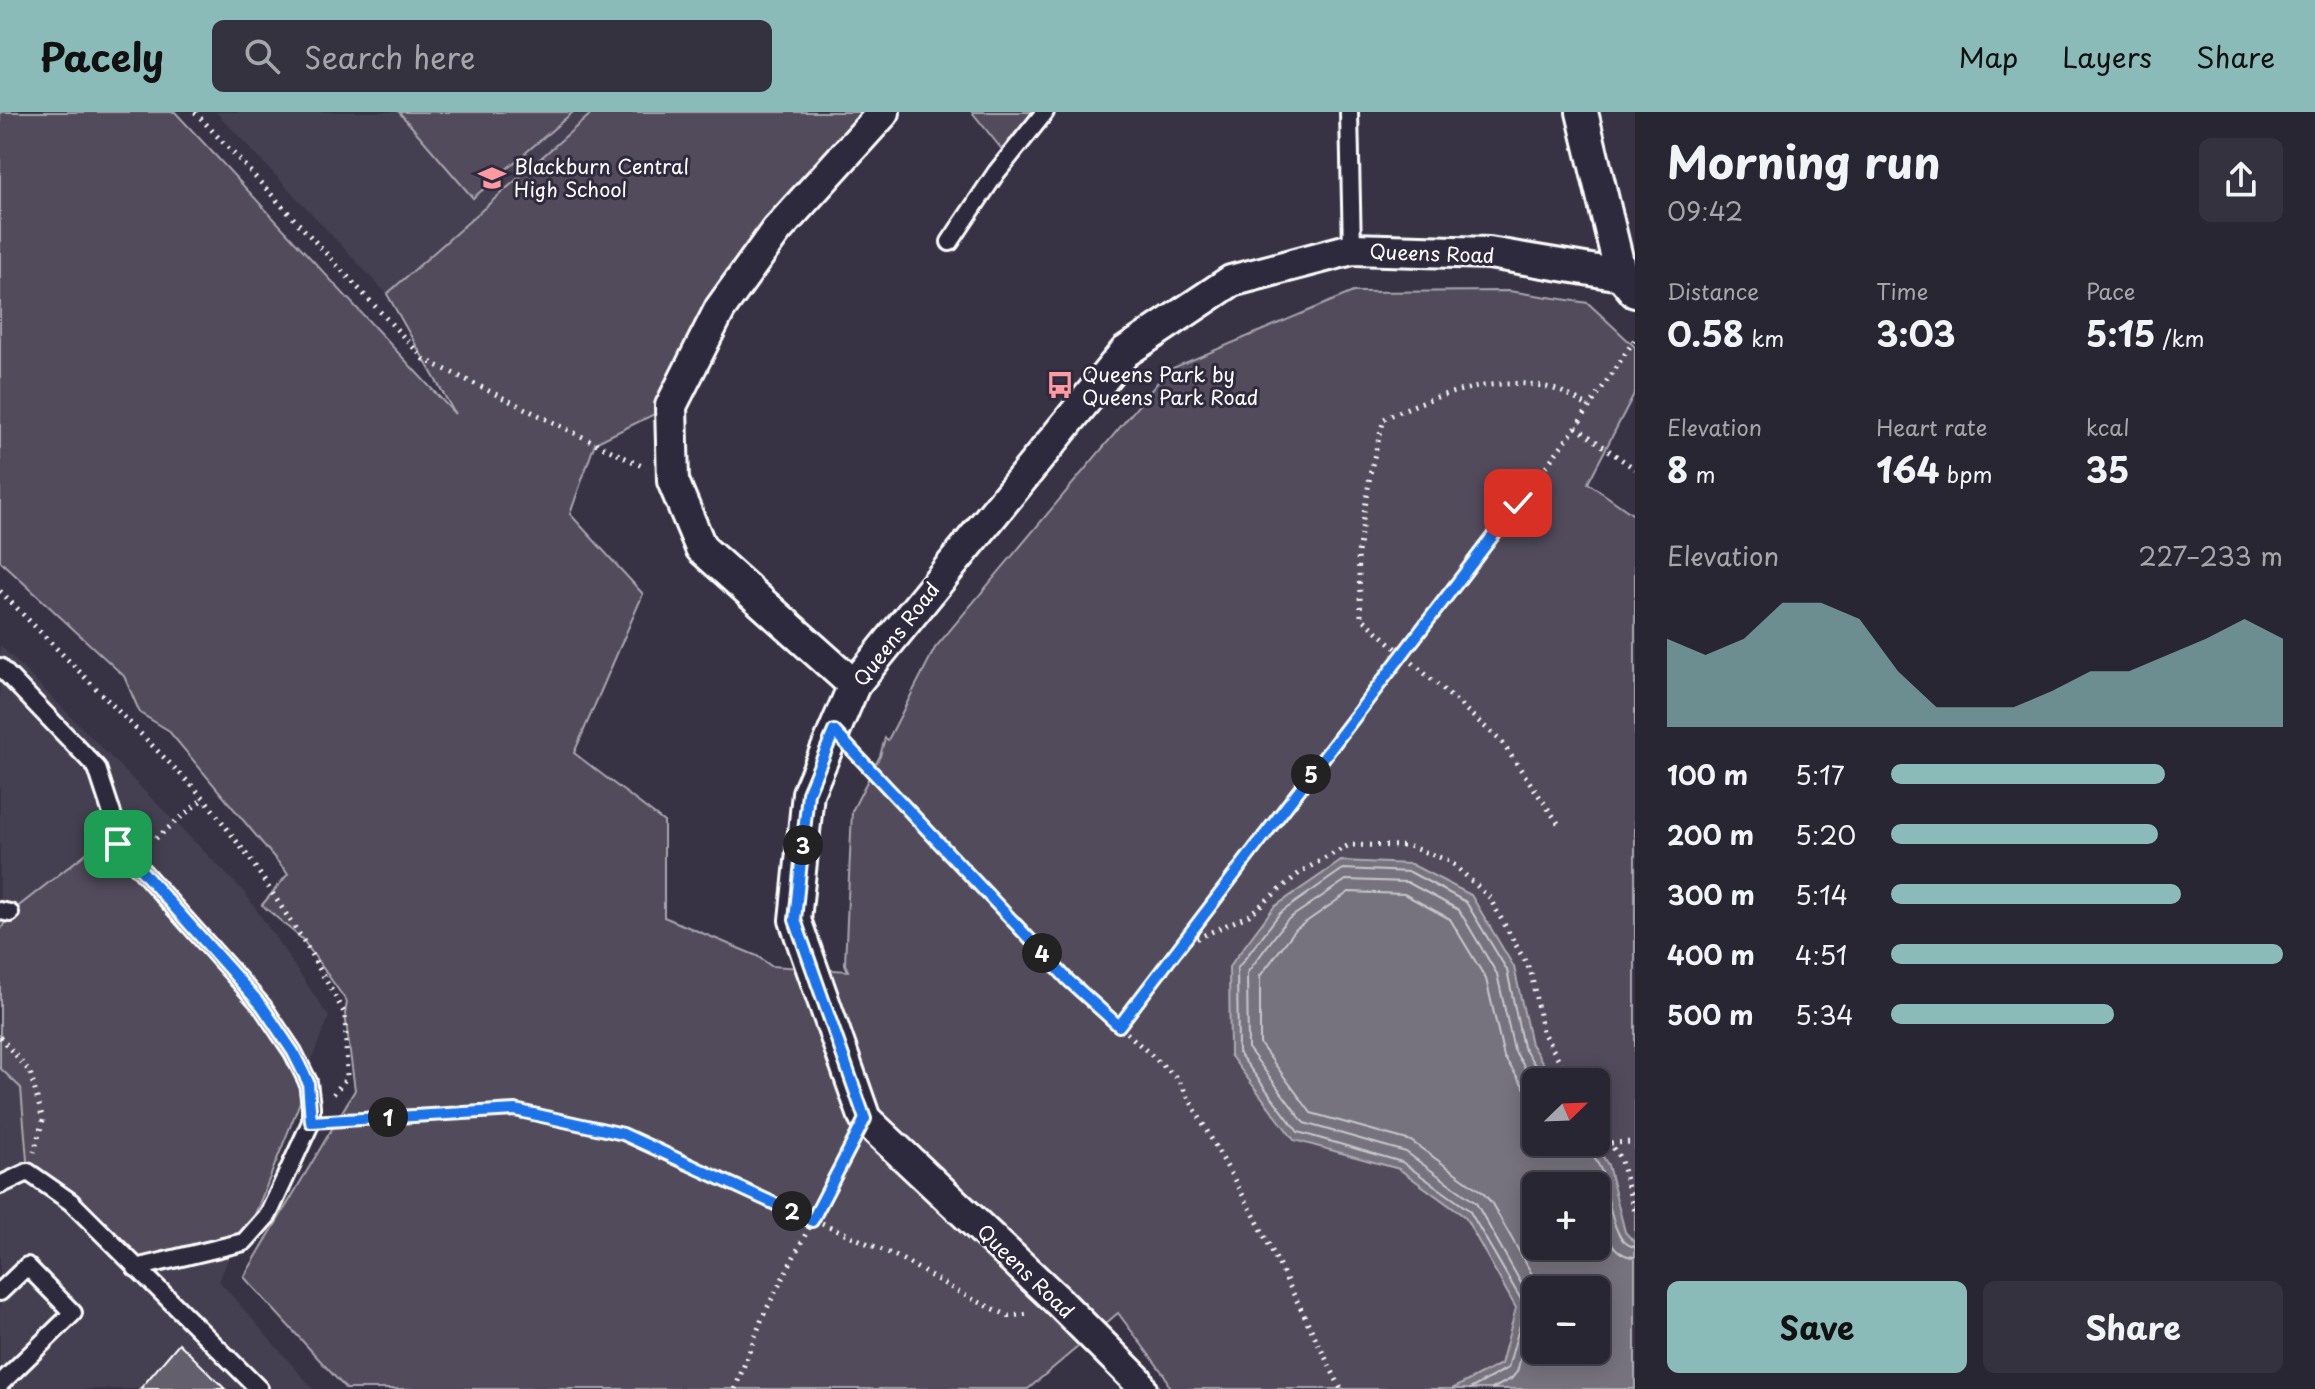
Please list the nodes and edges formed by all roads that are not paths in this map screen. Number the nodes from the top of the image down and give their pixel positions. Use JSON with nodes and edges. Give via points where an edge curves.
{"nodes":[{"id":1,"x":884,"y":112,"type":"edge"},
{"id":2,"x":1045,"y":112,"type":"edge"},
{"id":3,"x":1349,"y":112,"type":"edge"},
{"id":4,"x":1582,"y":112,"type":"edge"},
{"id":5,"x":950,"y":242,"type":"dead end"},
{"id":6,"x":1352,"y":249,"type":"junction"},
{"id":7,"x":1628,"y":284,"type":"edge"},
{"id":8,"x":0,"y":667,"type":"edge"},
{"id":9,"x":854,"y":685,"type":"junction"},
{"id":10,"x":0,"y":1185,"type":"edge"},
{"id":11,"x":136,"y":1268,"type":"junction"},
{"id":12,"x":0,"y":1292,"type":"edge"},
{"id":13,"x":0,"y":1384,"type":"edge"},
{"id":14,"x":259,"y":1389,"type":"edge"},
{"id":15,"x":1141,"y":1389,"type":"edge"}],
"edges":[{"from":1,"to":9,"type":"street","via":[[776,231],[720,309],[671,406],[673,481],[701,548]]},
{"from":2,"to":5,"type":"lane"},
{"from":3,"to":6,"type":"lane"},
{"from":4,"to":7,"type":"street"},
{"from":6,"to":7,"type":"street","name":"Queens Road","via":[[1489,253]]},
{"from":6,"to":9,"type":"street","name":"Queens Road","via":[[1231,281],[1125,352]]},
{"from":8,"to":11,"type":"lane","via":[[97,768],[118,844],[262,1006],[308,1082],[311,1122],[268,1215],[244,1242]]},
{"from":9,"to":15,"type":"street","name":"Queens Road","via":[[808,793],[795,920],[865,1119],[1058,1301]]},
{"from":10,"to":11,"type":"lane","via":[[28,1172],[71,1202]]},
{"from":11,"to":14,"type":"lane"},
{"from":12,"to":13,"type":"lane","via":[[27,1266],[73,1313]]}]}
